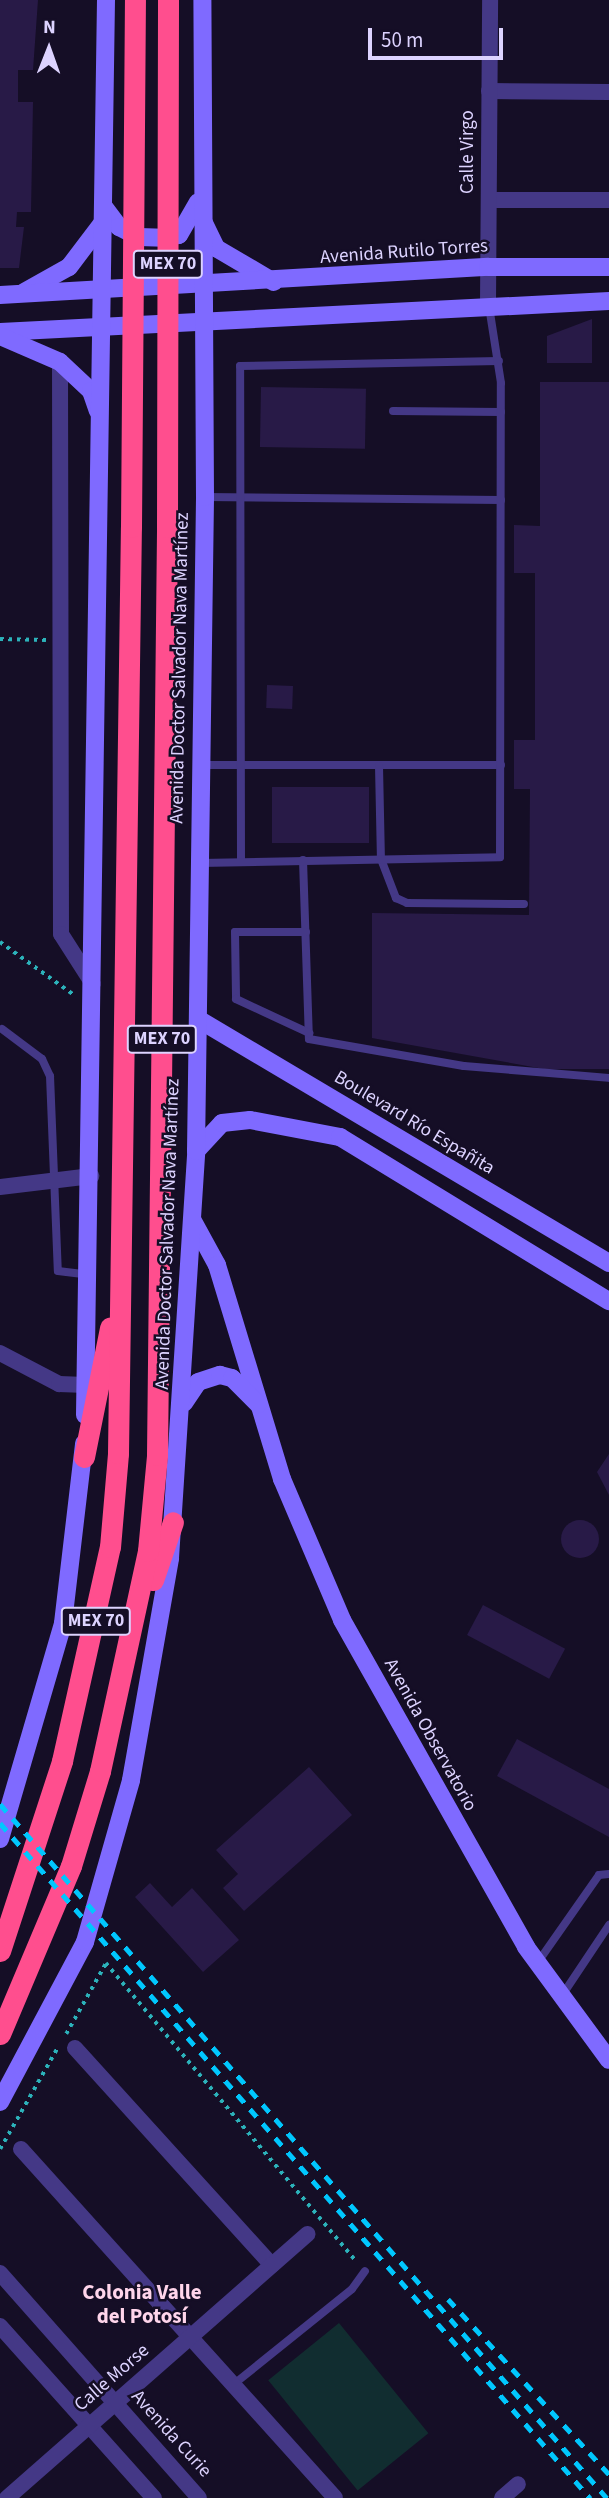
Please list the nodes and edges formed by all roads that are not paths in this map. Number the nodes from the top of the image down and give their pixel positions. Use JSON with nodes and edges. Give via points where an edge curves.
{"nodes":[{"id":1,"x":106,"y":0,"type":"edge"},
{"id":2,"x":135,"y":0,"type":"edge"},
{"id":3,"x":168,"y":0,"type":"edge"},
{"id":4,"x":202,"y":0,"type":"edge"},
{"id":5,"x":490,"y":0,"type":"edge"},
{"id":6,"x":489,"y":91,"type":"junction"},
{"id":7,"x":609,"y":92,"type":"edge"},
{"id":8,"x":200,"y":197,"type":"junction"},
{"id":9,"x":489,"y":200,"type":"junction"},
{"id":10,"x":609,"y":200,"type":"edge"},
{"id":11,"x":104,"y":214,"type":"junction"},
{"id":12,"x":201,"y":216,"type":"junction"},
{"id":13,"x":488,"y":267,"type":"junction"},
{"id":14,"x":609,"y":267,"type":"edge"},
{"id":15,"x":274,"y":282,"type":"junction"},
{"id":16,"x":202,"y":286,"type":"junction"},
{"id":17,"x":102,"y":292,"type":"junction"},
{"id":18,"x":20,"y":293,"type":"junction"},
{"id":19,"x":0,"y":295,"type":"edge"},
{"id":20,"x":609,"y":301,"type":"edge"},
{"id":21,"x":488,"y":303,"type":"junction"},
{"id":22,"x":203,"y":317,"type":"junction"},
{"id":23,"x":102,"y":324,"type":"junction"},
{"id":24,"x":0,"y":334,"type":"edge"},
{"id":25,"x":499,"y":361,"type":"junction"},
{"id":26,"x":60,"y":362,"type":"junction"},
{"id":27,"x":393,"y":411,"type":"dead end"},
{"id":28,"x":501,"y":412,"type":"junction"},
{"id":29,"x":101,"y":417,"type":"junction"},
{"id":30,"x":205,"y":497,"type":"junction"},
{"id":31,"x":240,"y":497,"type":"junction"},
{"id":32,"x":501,"y":500,"type":"junction"},
{"id":33,"x":201,"y":765,"type":"junction"},
{"id":34,"x":501,"y":765,"type":"junction"},
{"id":35,"x":243,"y":766,"type":"junction"},
{"id":36,"x":379,"y":766,"type":"junction"},
{"id":37,"x":381,"y":859,"type":"junction"},
{"id":38,"x":303,"y":860,"type":"junction"},
{"id":39,"x":241,"y":862,"type":"junction"},
{"id":40,"x":200,"y":863,"type":"junction"},
{"id":41,"x":524,"y":904,"type":"dead end"},
{"id":42,"x":306,"y":932,"type":"junction"},
{"id":43,"x":93,"y":984,"type":"junction"},
{"id":44,"x":198,"y":1019,"type":"junction"},
{"id":45,"x":2,"y":1030,"type":"dead end"},
{"id":46,"x":309,"y":1033,"type":"junction"},
{"id":47,"x":609,"y":1079,"type":"edge"},
{"id":48,"x":196,"y":1151,"type":"junction"},
{"id":49,"x":91,"y":1176,"type":"junction"},
{"id":50,"x":58,"y":1180,"type":"junction"},
{"id":51,"x":0,"y":1187,"type":"edge"},
{"id":52,"x":193,"y":1221,"type":"junction"},
{"id":53,"x":609,"y":1263,"type":"edge"},
{"id":54,"x":89,"y":1275,"type":"junction"},
{"id":55,"x":121,"y":1278,"type":"junction"},
{"id":56,"x":609,"y":1301,"type":"edge"},
{"id":57,"x":0,"y":1353,"type":"edge"},
{"id":58,"x":86,"y":1385,"type":"junction"},
{"id":59,"x":184,"y":1403,"type":"junction"},
{"id":60,"x":261,"y":1406,"type":"junction"},
{"id":61,"x":83,"y":1457,"type":"junction"},
{"id":62,"x":173,"y":1522,"type":"junction"},
{"id":63,"x":133,"y":1639,"type":"junction"},
{"id":64,"x":0,"y":1839,"type":"edge"},
{"id":65,"x":609,"y":1874,"type":"edge"},
{"id":66,"x":609,"y":1925,"type":"edge"},
{"id":67,"x":0,"y":1951,"type":"edge"},
{"id":68,"x":537,"y":1964,"type":"junction"},
{"id":69,"x":560,"y":1999,"type":"junction"},
{"id":70,"x":0,"y":2034,"type":"edge"},
{"id":71,"x":75,"y":2048,"type":"dead end"},
{"id":72,"x":609,"y":2060,"type":"edge"},
{"id":73,"x":0,"y":2102,"type":"edge"},
{"id":74,"x":21,"y":2149,"type":"dead end"},
{"id":75,"x":307,"y":2234,"type":"dead end"},
{"id":76,"x":272,"y":2265,"type":"junction"},
{"id":77,"x":365,"y":2271,"type":"road end"},
{"id":78,"x":0,"y":2273,"type":"edge"},
{"id":79,"x":0,"y":2326,"type":"edge"},
{"id":80,"x":192,"y":2335,"type":"junction"},
{"id":81,"x":234,"y":2384,"type":"junction"},
{"id":82,"x":115,"y":2403,"type":"junction"},
{"id":83,"x":89,"y":2425,"type":"junction"},
{"id":84,"x":518,"y":2484,"type":"dead end"},
{"id":85,"x":6,"y":2495,"type":"edge"},
{"id":86,"x":154,"y":2498,"type":"edge"},
{"id":87,"x":199,"y":2498,"type":"edge"},
{"id":88,"x":335,"y":2498,"type":"edge"},
{"id":89,"x":502,"y":2498,"type":"edge"}],
"edges":[{"from":1,"to":11,"type":"main road"},
{"from":2,"to":55,"type":"highway","number":"MEX 70","bridge":true},
{"from":3,"to":63,"type":"highway","name":"Avenida Doctor Salvador Nava Martínez","number":"MEX 70","bridge":true,"via":[[157,1455]]},
{"from":4,"to":8,"type":"main road","name":"Avenida Doctor Salvador Nava Martínez"},
{"from":5,"to":6,"type":"street","name":"Calle Virgo"},
{"from":6,"to":7,"type":"street"},
{"from":6,"to":9,"type":"street","name":"Calle Virgo"},
{"from":8,"to":11,"type":"main road","via":[[179,234],[163,238],[118,227]]},
{"from":8,"to":12,"type":"main road","name":"Avenida Doctor Salvador Nava Martínez"},
{"from":9,"to":10,"type":"street"},
{"from":9,"to":13,"type":"street","name":"Calle Virgo"},
{"from":11,"to":17,"type":"main road"},
{"from":11,"to":18,"type":"main road","via":[[69,267]]},
{"from":12,"to":15,"type":"main road","via":[[216,248]]},
{"from":12,"to":16,"type":"main road","name":"Avenida Doctor Salvador Nava Martínez"},
{"from":13,"to":14,"type":"main road","name":"Avenida Rutilo Torres"},
{"from":13,"to":15,"type":"main road","name":"Avenida Rutilo Torres"},
{"from":13,"to":21,"type":"street","name":"Calle Virgo"},
{"from":15,"to":16,"type":"main road","name":"Avenida Rutilo Torres"},
{"from":16,"to":17,"type":"main road","name":"Avenida Rutilo Torres"},
{"from":16,"to":22,"type":"main road","name":"Avenida Doctor Salvador Nava Martínez"},
{"from":17,"to":18,"type":"main road","name":"Avenida Rutilo Torres"},
{"from":17,"to":23,"type":"main road"},
{"from":18,"to":19,"type":"main road","name":"Avenida Rutilo Torres"},
{"from":20,"to":21,"type":"main road"},
{"from":21,"to":22,"type":"main road"},
{"from":21,"to":25,"type":"lane"},
{"from":22,"to":23,"type":"main road"},
{"from":22,"to":30,"type":"main road","name":"Avenida Doctor Salvador Nava Martínez"},
{"from":23,"to":24,"type":"main road"},
{"from":23,"to":29,"type":"main road"},
{"from":24,"to":26,"type":"main road"},
{"from":25,"to":28,"type":"lane"},
{"from":25,"to":31,"type":"lane","via":[[240,366]]},
{"from":26,"to":29,"type":"main road","via":[[90,391]]},
{"from":26,"to":43,"type":"street","via":[[61,934]]},
{"from":27,"to":28,"type":"lane"},
{"from":28,"to":32,"type":"lane"},
{"from":29,"to":43,"type":"main road"},
{"from":30,"to":31,"type":"lane"},
{"from":30,"to":33,"type":"main road","name":"Avenida Doctor Salvador Nava Martínez"},
{"from":31,"to":32,"type":"lane"},
{"from":31,"to":35,"type":"lane"},
{"from":32,"to":34,"type":"lane"},
{"from":33,"to":35,"type":"lane"},
{"from":33,"to":40,"type":"main road","name":"Avenida Doctor Salvador Nava Martínez"},
{"from":34,"to":36,"type":"lane"},
{"from":34,"to":37,"type":"lane","via":[[500,857]]},
{"from":35,"to":36,"type":"lane"},
{"from":35,"to":39,"type":"lane"},
{"from":36,"to":37,"type":"lane"},
{"from":37,"to":38,"type":"lane"},
{"from":37,"to":41,"type":"lane","via":[[396,898],[407,903]]},
{"from":38,"to":39,"type":"lane"},
{"from":38,"to":42,"type":"lane"},
{"from":39,"to":40,"type":"lane"},
{"from":40,"to":44,"type":"main road","name":"Avenida Doctor Salvador Nava Martínez"},
{"from":42,"to":46,"type":"lane"},
{"from":42,"to":46,"type":"lane","via":[[235,932],[236,999]]},
{"from":43,"to":49,"type":"main road"},
{"from":44,"to":48,"type":"main road","name":"Avenida Doctor Salvador Nava Martínez"},
{"from":44,"to":53,"type":"main road","name":"Boulevard Río Españita"},
{"from":45,"to":50,"type":"lane","via":[[42,1059],[50,1076]]},
{"from":46,"to":47,"type":"lane","via":[[309,1039],[464,1066]]},
{"from":48,"to":52,"type":"main road","name":"Avenida Doctor Salvador Nava Martínez"},
{"from":48,"to":56,"type":"main road","via":[[222,1124],[250,1120],[340,1137]]},
{"from":49,"to":50,"type":"street"},
{"from":49,"to":54,"type":"main road"},
{"from":50,"to":51,"type":"street"},
{"from":50,"to":54,"type":"lane","via":[[58,1271]]},
{"from":52,"to":59,"type":"main road","name":"Avenida Doctor Salvador Nava Martínez"},
{"from":52,"to":60,"type":"main road","name":"Avenida Observatorio","via":[[217,1265]]},
{"from":54,"to":58,"type":"main road"},
{"from":55,"to":61,"type":"highway"},
{"from":55,"to":67,"type":"highway","number":"MEX 70","via":[[118,1453],[97,1619],[62,1761]]},
{"from":57,"to":58,"type":"street","via":[[59,1384]]},
{"from":58,"to":61,"type":"main road"},
{"from":59,"to":60,"type":"main road","name":"Avenida Observatorio","via":[[198,1382],[220,1376],[232,1378]]},
{"from":59,"to":62,"type":"main road","name":"Avenida Doctor Salvador Nava Martínez"},
{"from":60,"to":68,"type":"main road","name":"Avenida Observatorio","via":[[282,1479],[342,1620]]},
{"from":61,"to":64,"type":"main road","via":[[63,1623]]},
{"from":62,"to":63,"type":"highway"},
{"from":62,"to":73,"type":"main road","name":"Avenida Doctor Salvador Nava Martínez","via":[[158,1648],[109,1865],[62,1993]]},
{"from":63,"to":70,"type":"highway","name":"Avenida Doctor Salvador Nava Martínez","number":"MEX 70","via":[[71,1866]]},
{"from":65,"to":68,"type":"lane","via":[[599,1875]]},
{"from":66,"to":69,"type":"lane"},
{"from":68,"to":69,"type":"main road","name":"Avenida Observatorio"},
{"from":69,"to":72,"type":"main road","name":"Avenida Observatorio"},
{"from":71,"to":76,"type":"street"},
{"from":74,"to":80,"type":"street"},
{"from":75,"to":76,"type":"street","name":"Calle Morse"},
{"from":76,"to":80,"type":"street","name":"Calle Morse"},
{"from":77,"to":81,"type":"lane","via":[[352,2289]]},
{"from":78,"to":82,"type":"street","name":"Avenida Curie"},
{"from":79,"to":83,"type":"street"},
{"from":80,"to":81,"type":"street"},
{"from":80,"to":82,"type":"street","name":"Calle Morse"},
{"from":81,"to":88,"type":"street"},
{"from":82,"to":83,"type":"street","name":"Calle Morse"},
{"from":82,"to":87,"type":"street","name":"Avenida Curie"},
{"from":83,"to":85,"type":"street","name":"Calle Morse"},
{"from":83,"to":86,"type":"street"},
{"from":84,"to":89,"type":"street"}]}
